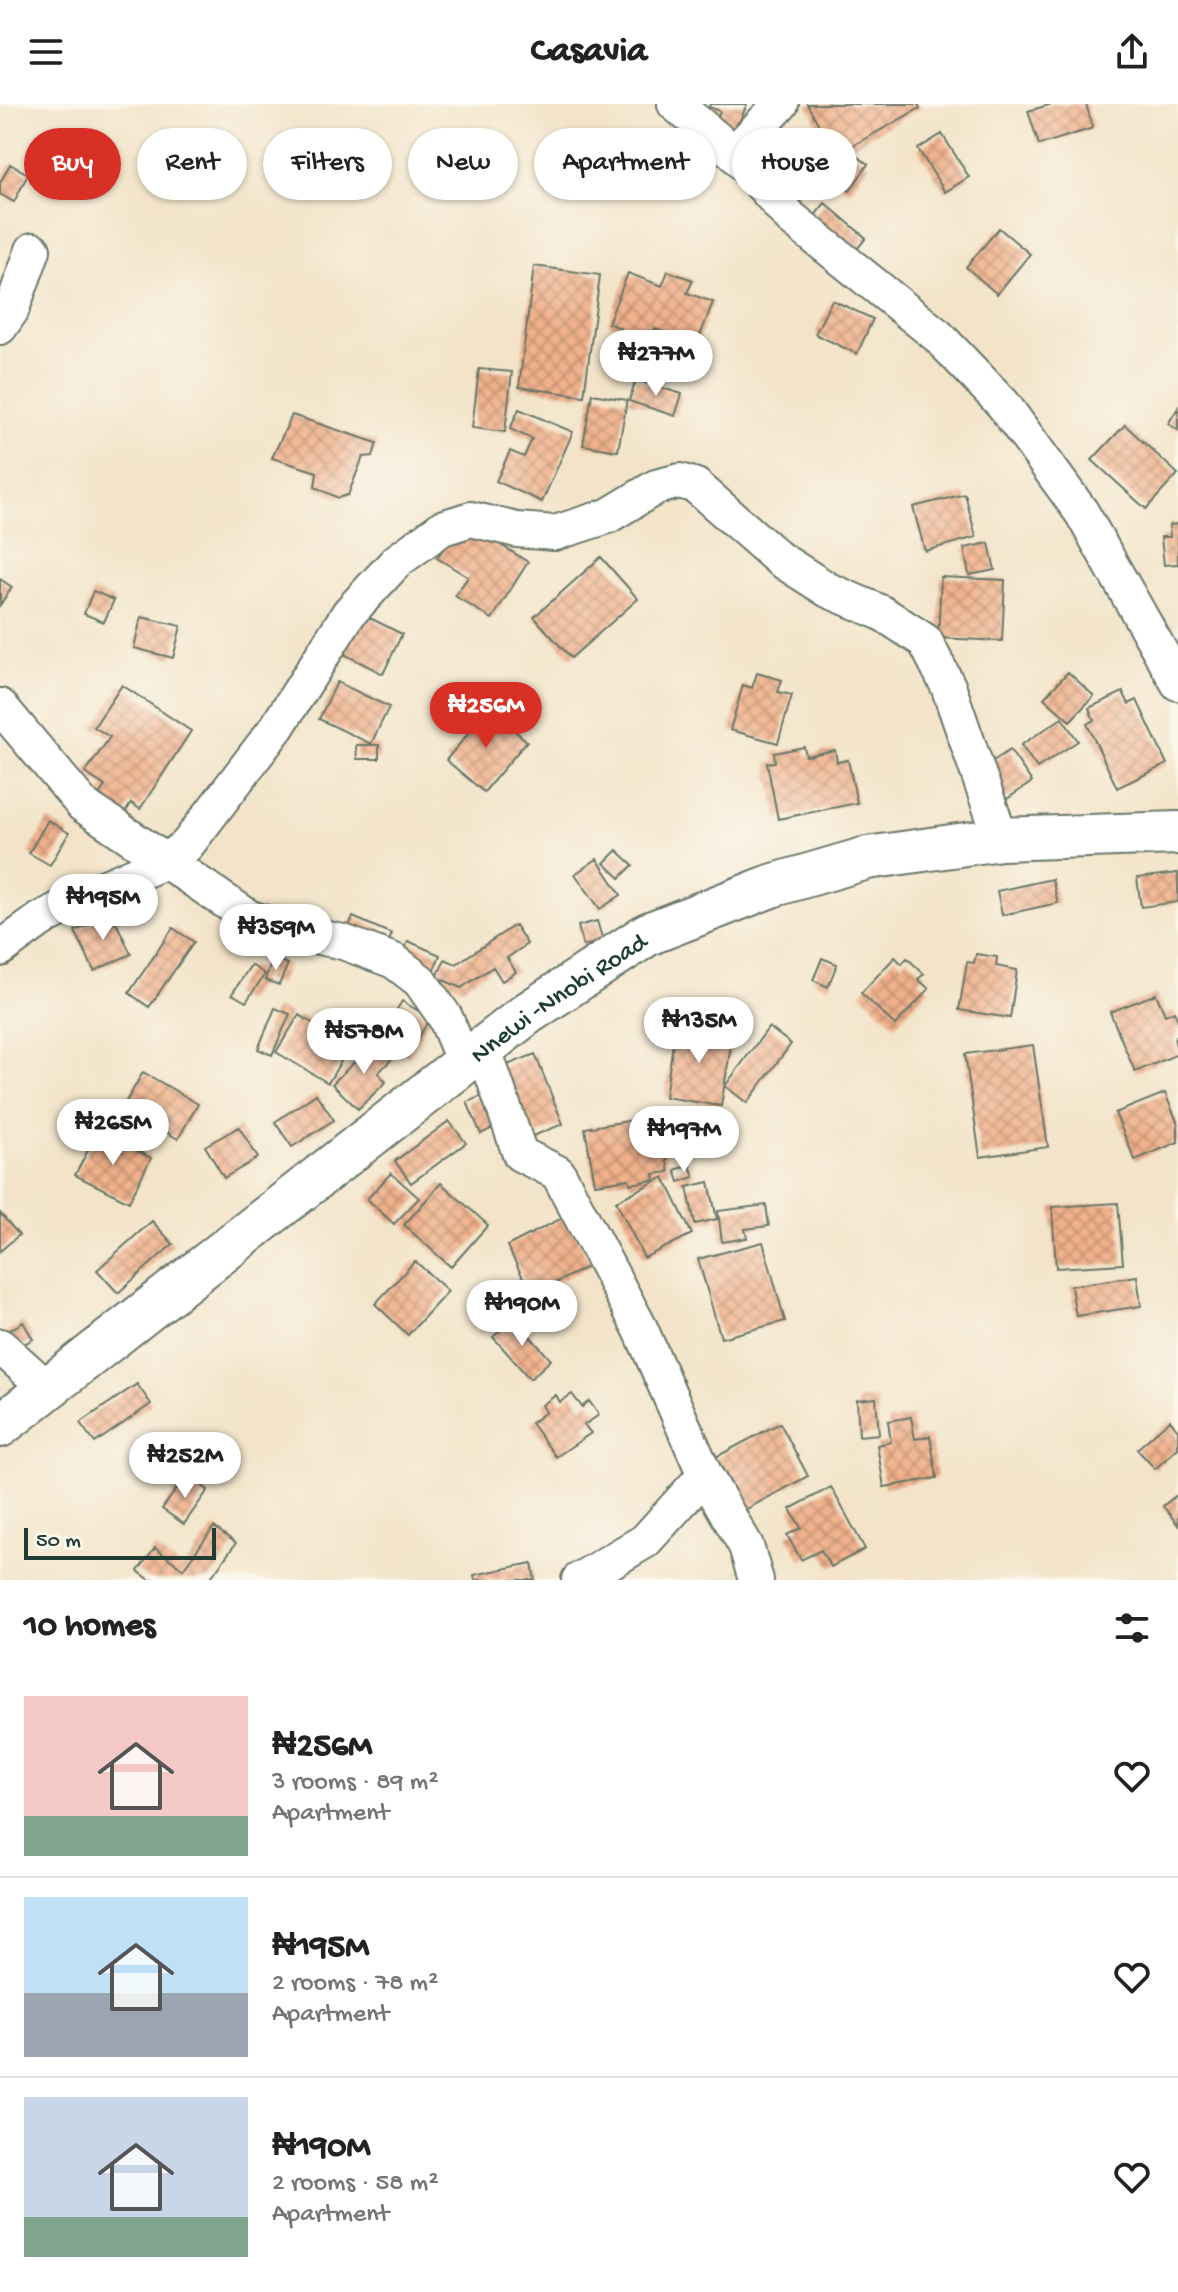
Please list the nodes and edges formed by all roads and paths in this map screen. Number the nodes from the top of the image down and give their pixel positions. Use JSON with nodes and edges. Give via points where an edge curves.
{"nodes":[{"id":1,"x":675,"y":104,"type":"edge"},
{"id":2,"x":781,"y":104,"type":"edge"},
{"id":3,"x":758,"y":128,"type":"edge"},
{"id":4,"x":732,"y":151,"type":"edge"},
{"id":5,"x":775,"y":200,"type":"edge"},
{"id":6,"x":33,"y":250,"type":"dead end"},
{"id":7,"x":0,"y":327,"type":"edge"},
{"id":8,"x":1178,"y":683,"type":"edge"},
{"id":9,"x":0,"y":706,"type":"edge"},
{"id":10,"x":1178,"y":833,"type":"edge"},
{"id":11,"x":1001,"y":839,"type":"junction"},
{"id":12,"x":164,"y":862,"type":"junction"},
{"id":13,"x":0,"y":949,"type":"edge"},
{"id":14,"x":473,"y":1055,"type":"junction"},
{"id":15,"x":0,"y":1346,"type":"edge"},
{"id":16,"x":48,"y":1389,"type":"junction"},
{"id":17,"x":0,"y":1426,"type":"edge"},
{"id":18,"x":705,"y":1475,"type":"junction"},
{"id":19,"x":579,"y":1580,"type":"edge"},
{"id":20,"x":756,"y":1580,"type":"edge"}],
"edges":[{"from":1,"to":4,"type":"street"},
{"from":2,"to":3,"type":"street"},
{"from":5,"to":8,"type":"street","via":[[938,336],[1003,404],[1082,513]]},
{"from":6,"to":7,"type":"street"},
{"from":9,"to":12,"type":"street","via":[[83,805]]},
{"from":10,"to":11,"type":"main road","name":"Nnewi -Nnobi Road"},
{"from":11,"to":12,"type":"street","via":[[948,686],[925,641],[778,558],[696,486],[680,481],[656,487],[608,516],[555,533],[471,519],[442,528],[408,552],[349,613],[277,727],[187,845]]},
{"from":11,"to":14,"type":"main road","name":"Nnewi -Nnobi Road","via":[[867,858],[771,886],[648,934]]},
{"from":12,"to":13,"type":"street","via":[[82,897]]},
{"from":12,"to":14,"type":"street","via":[[250,918],[394,961],[420,981]]},
{"from":14,"to":16,"type":"main road","name":"Nnewi -Nnobi Road"},
{"from":14,"to":18,"type":"street","via":[[520,1154],[558,1173],[640,1328]]},
{"from":15,"to":16,"type":"street"},
{"from":16,"to":17,"type":"main road","name":"Nnewi -Nnobi Road"},
{"from":18,"to":19,"type":"street","via":[[645,1541]]},
{"from":18,"to":20,"type":"street","via":[[746,1546]]}]}
